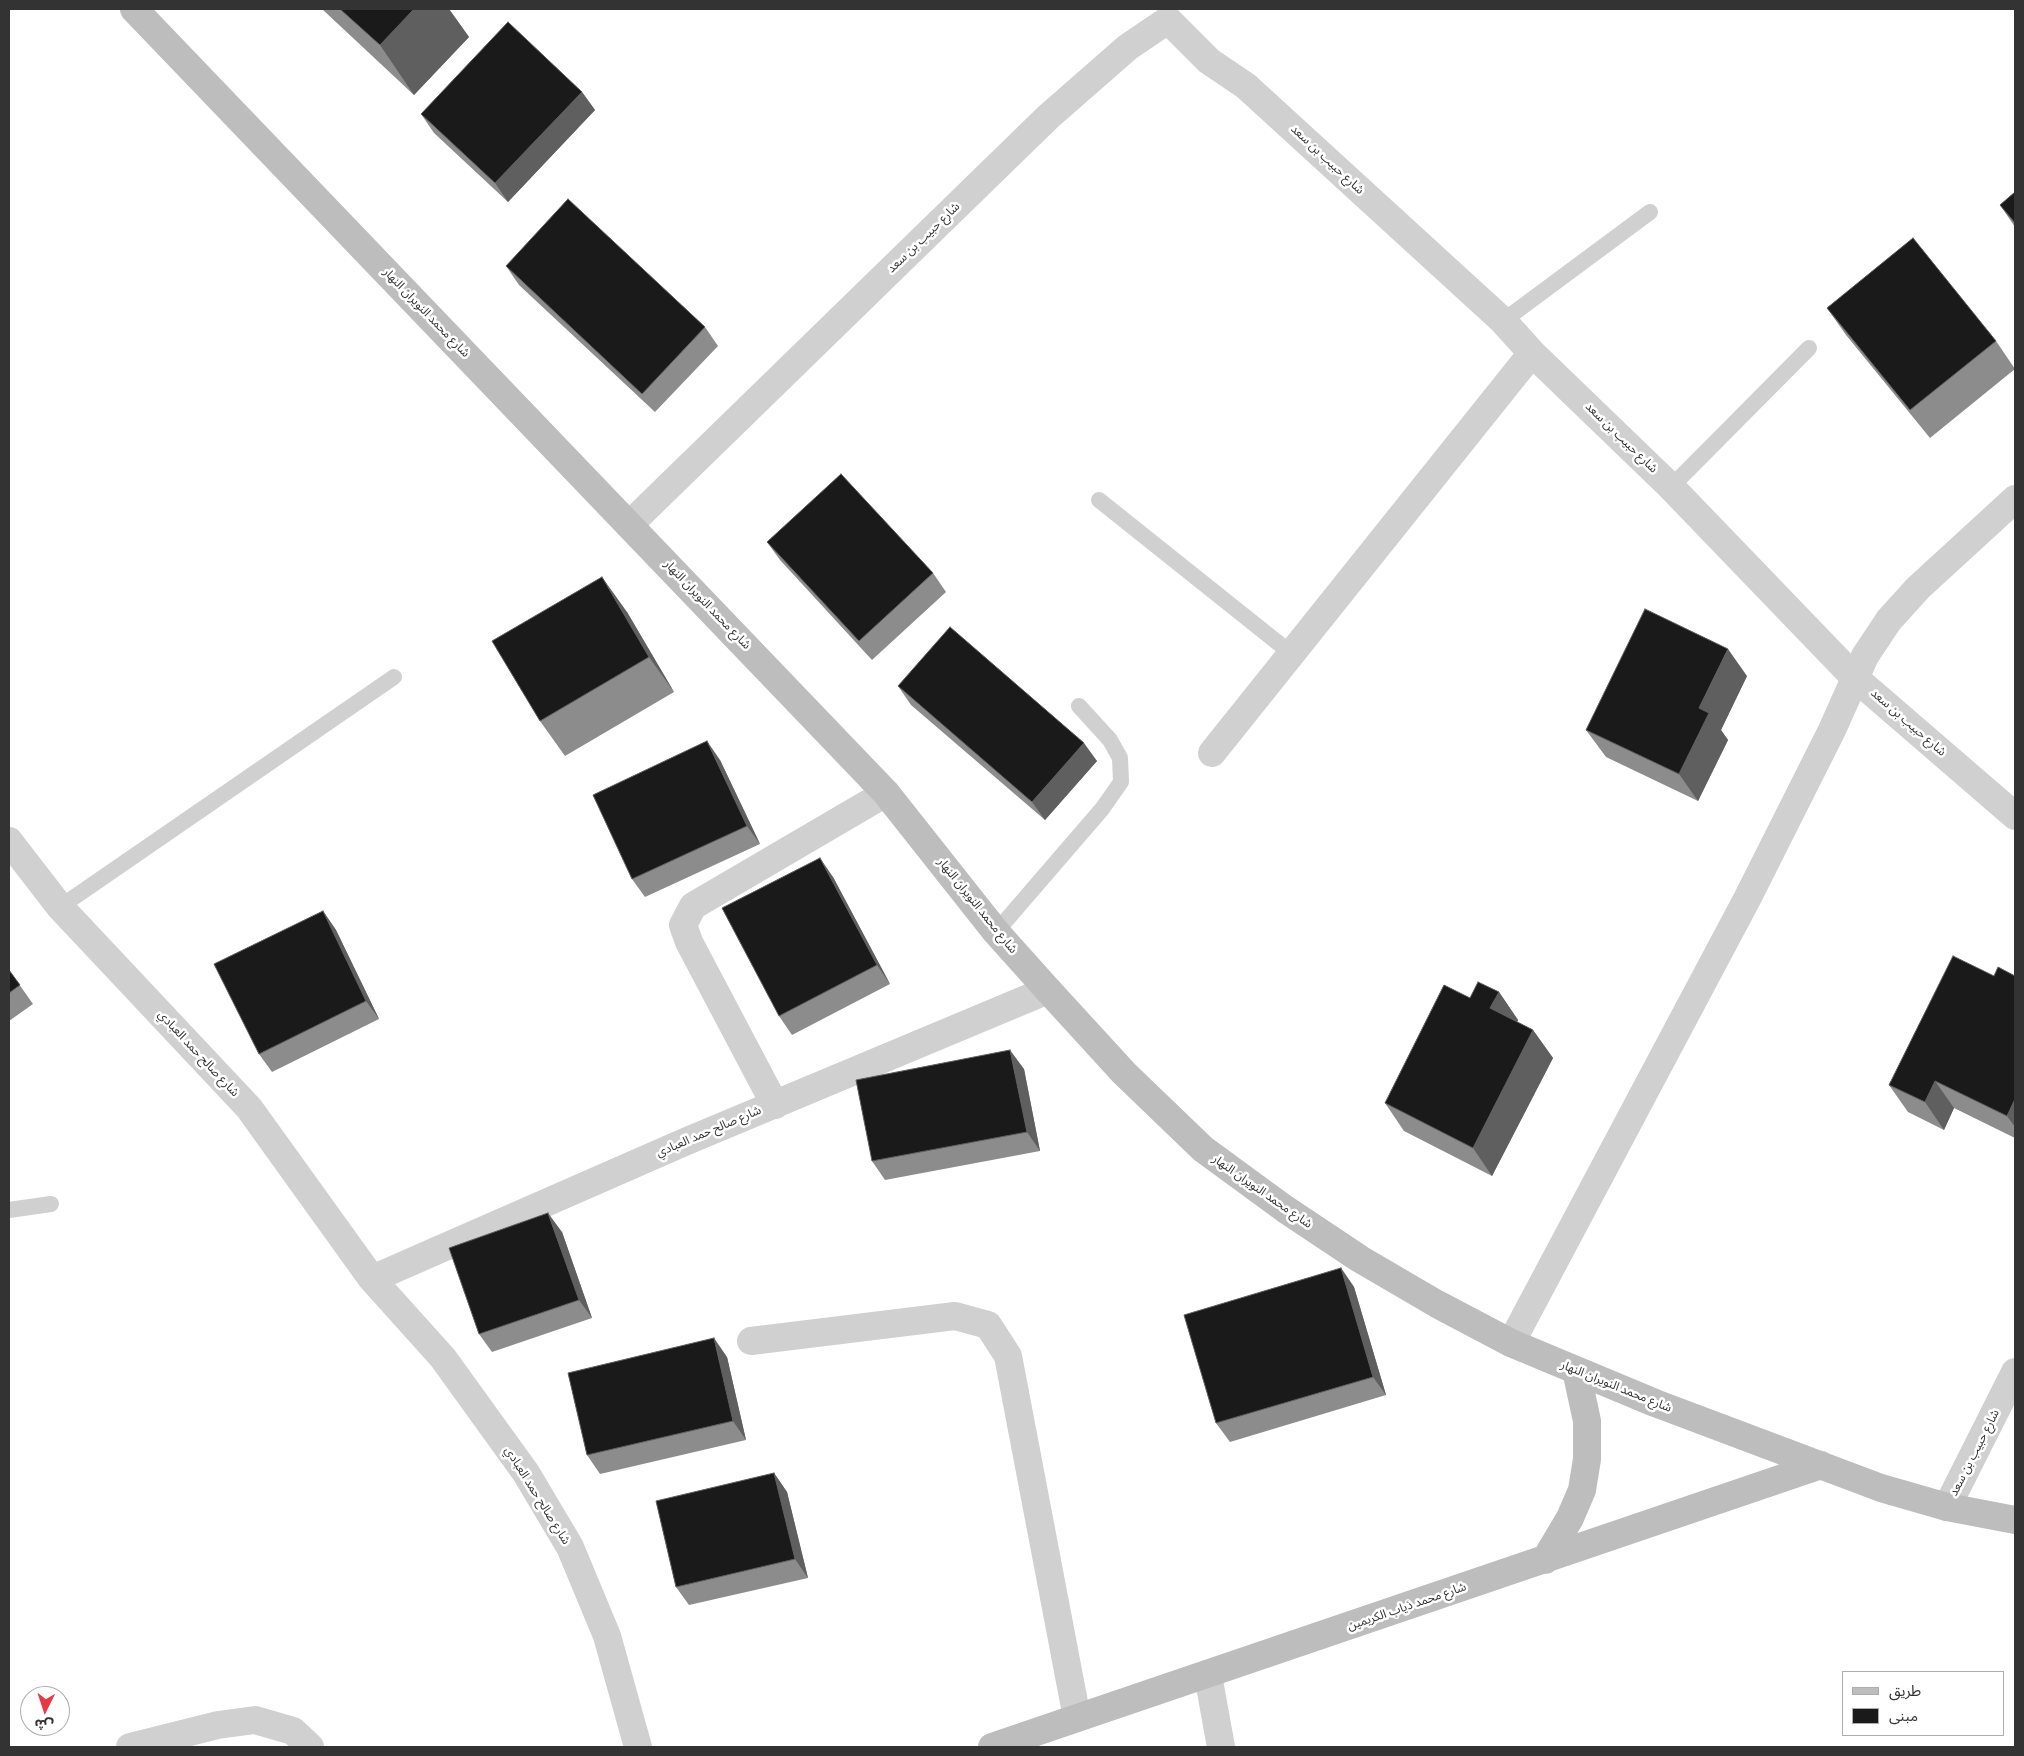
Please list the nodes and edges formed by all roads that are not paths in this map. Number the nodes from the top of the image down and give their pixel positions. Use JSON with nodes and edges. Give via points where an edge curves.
{"nodes":[{"id":1,"x":134,"y":9,"type":"edge"},
{"id":2,"x":1162,"y":14,"type":"edge"},
{"id":3,"x":1650,"y":212,"type":"dead end"},
{"id":4,"x":1502,"y":321,"type":"junction"},
{"id":5,"x":1809,"y":348,"type":"dead end"},
{"id":6,"x":1532,"y":353,"type":"junction"},
{"id":7,"x":1671,"y":487,"type":"junction"},
{"id":8,"x":2015,"y":499,"type":"edge"},
{"id":9,"x":1099,"y":500,"type":"dead end"},
{"id":10,"x":629,"y":525,"type":"junction"},
{"id":11,"x":1292,"y":654,"type":"junction"},
{"id":12,"x":1854,"y":676,"type":"junction"},
{"id":13,"x":394,"y":677,"type":"dead end"},
{"id":14,"x":1079,"y":706,"type":"dead end"},
{"id":15,"x":1212,"y":753,"type":"dead end"},
{"id":16,"x":886,"y":792,"type":"junction"},
{"id":17,"x":2015,"y":816,"type":"edge"},
{"id":18,"x":9,"y":841,"type":"edge"},
{"id":19,"x":60,"y":907,"type":"junction"},
{"id":20,"x":996,"y":932,"type":"junction"},
{"id":21,"x":1048,"y":990,"type":"junction"},
{"id":22,"x":775,"y":1105,"type":"junction"},
{"id":23,"x":51,"y":1204,"type":"dead end"},
{"id":24,"x":9,"y":1210,"type":"edge"},
{"id":25,"x":372,"y":1279,"type":"junction"},
{"id":26,"x":751,"y":1341,"type":"dead end"},
{"id":27,"x":1511,"y":1343,"type":"junction"},
{"id":28,"x":1576,"y":1370,"type":"junction"},
{"id":29,"x":2015,"y":1372,"type":"edge"},
{"id":30,"x":1822,"y":1466,"type":"junction"},
{"id":31,"x":1947,"y":1507,"type":"junction"},
{"id":32,"x":2015,"y":1520,"type":"edge"},
{"id":33,"x":1545,"y":1560,"type":"junction"},
{"id":34,"x":1208,"y":1675,"type":"junction"},
{"id":35,"x":1077,"y":1718,"type":"junction"},
{"id":36,"x":130,"y":1747,"type":"edge"},
{"id":37,"x":310,"y":1747,"type":"edge"},
{"id":38,"x":638,"y":1747,"type":"edge"},
{"id":39,"x":992,"y":1747,"type":"edge"},
{"id":40,"x":1221,"y":1747,"type":"edge"}],
"edges":[{"from":1,"to":10,"type":"street","name":"شارع محمد النويران النهار"},
{"from":2,"to":4,"type":"street","name":"شارع حبيب بن سعد","via":[[1209,61],[1246,86]]},
{"from":2,"to":10,"type":"street","name":"شارع حبيب بن سعد","via":[[1048,117]]},
{"from":3,"to":4,"type":"lane"},
{"from":4,"to":6,"type":"street","name":"شارع حبيب بن سعد"},
{"from":5,"to":7,"type":"lane"},
{"from":6,"to":7,"type":"street","name":"شارع حبيب بن سعد"},
{"from":6,"to":11,"type":"street"},
{"from":7,"to":12,"type":"street","name":"شارع حبيب بن سعد"},
{"from":8,"to":12,"type":"street","via":[[1918,588],[1890,620]]},
{"from":9,"to":11,"type":"lane"},
{"from":10,"to":16,"type":"street","name":"شارع محمد النويران النهار"},
{"from":11,"to":15,"type":"street"},
{"from":12,"to":17,"type":"street","name":"شارع حبيب بن سعد"},
{"from":12,"to":27,"type":"street","via":[[1832,730],[1747,899]]},
{"from":13,"to":19,"type":"lane"},
{"from":14,"to":20,"type":"lane","via":[[1117,752],[1121,782],[1102,809]]},
{"from":16,"to":20,"type":"street","name":"شارع محمد النويران النهار"},
{"from":16,"to":22,"type":"street","via":[[693,906],[683,925]]},
{"from":18,"to":19,"type":"street","name":"شارع صالح حمد العبادي"},
{"from":19,"to":25,"type":"street","name":"شارع صالح حمد العبادي","via":[[249,1108]]},
{"from":20,"to":21,"type":"street","name":"شارع محمد النويران النهار"},
{"from":21,"to":22,"type":"street","name":"شارع صالح حمد العبادي"},
{"from":21,"to":27,"type":"street","name":"شارع محمد النويران النهار","via":[[1124,1073],[1203,1149],[1285,1209],[1360,1258]]},
{"from":22,"to":25,"type":"street","name":"شارع صالح حمد العبادي"},
{"from":23,"to":24,"type":"lane"},
{"from":25,"to":38,"type":"street","name":"شارع صالح حمد العبادي","via":[[443,1358],[526,1473],[570,1547],[607,1636]]},
{"from":26,"to":35,"type":"street","via":[[955,1316],[988,1325],[1008,1356]]},
{"from":27,"to":28,"type":"street","name":"شارع محمد النويران النهار"},
{"from":28,"to":30,"type":"street","name":"شارع محمد النويران النهار"},
{"from":28,"to":33,"type":"street","via":[[1587,1421],[1588,1459],[1582,1490]]},
{"from":29,"to":31,"type":"street","name":"شارع حبيب بن سعد"},
{"from":30,"to":31,"type":"street","name":"شارع محمد النويران النهار","via":[[1881,1488]]},
{"from":30,"to":33,"type":"street","name":"شارع محمد ذياب الكريمين"},
{"from":31,"to":32,"type":"street","name":"شارع محمد النويران النهار"},
{"from":33,"to":34,"type":"street","name":"شارع محمد ذياب الكريمين"},
{"from":34,"to":35,"type":"street","name":"شارع محمد ذياب الكريمين"},
{"from":34,"to":40,"type":"street"},
{"from":35,"to":39,"type":"street","name":"شارع محمد ذياب الكريمين"},
{"from":36,"to":37,"type":"street","via":[[218,1725],[255,1720],[293,1731]]}]}
